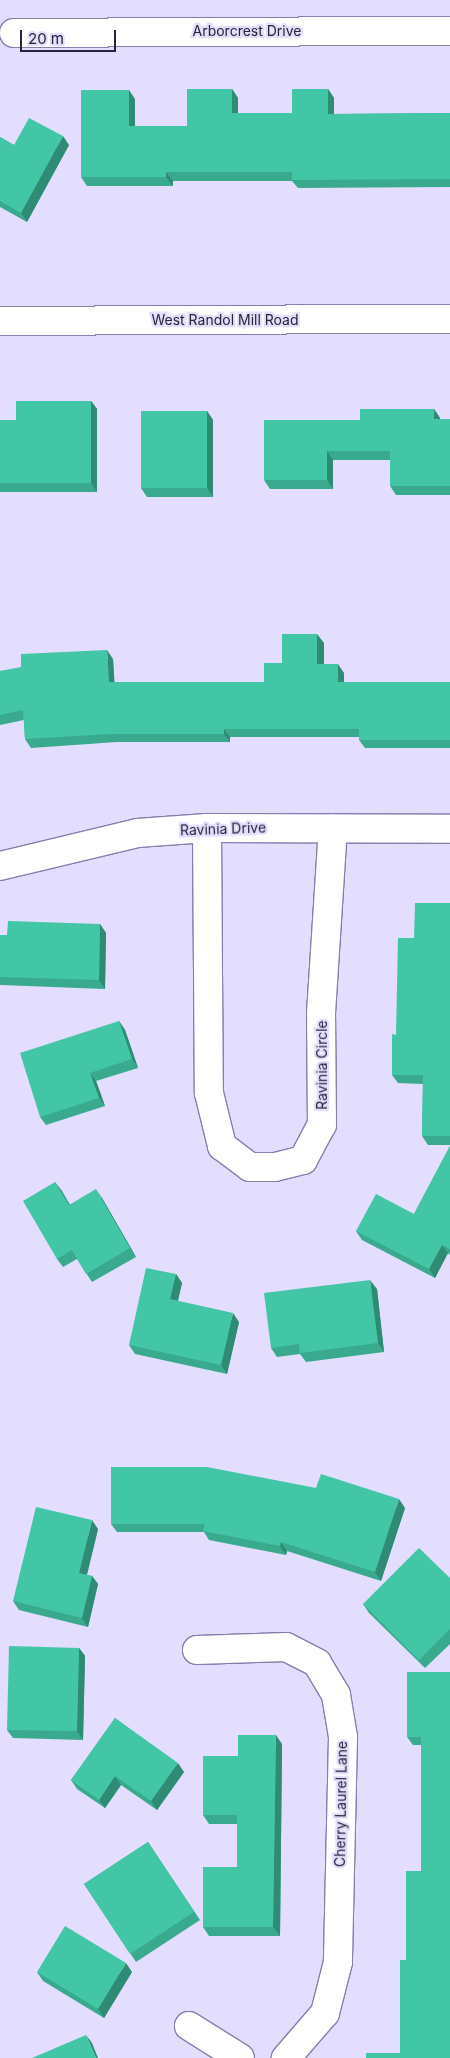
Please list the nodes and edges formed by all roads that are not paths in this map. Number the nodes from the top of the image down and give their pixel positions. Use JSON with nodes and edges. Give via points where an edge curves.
{"nodes":[{"id":1,"x":450,"y":31,"type":"edge"},
{"id":2,"x":14,"y":33,"type":"dead end"},
{"id":3,"x":450,"y":319,"type":"edge"},
{"id":4,"x":0,"y":321,"type":"edge"},
{"id":5,"x":208,"y":828,"type":"junction"},
{"id":6,"x":333,"y":828,"type":"junction"},
{"id":7,"x":450,"y":829,"type":"edge"},
{"id":8,"x":0,"y":866,"type":"edge"},
{"id":9,"x":197,"y":1650,"type":"dead end"},
{"id":10,"x":189,"y":2026,"type":"dead end"},
{"id":11,"x":240,"y":2058,"type":"edge"},
{"id":12,"x":286,"y":2058,"type":"edge"}],
"edges":[{"from":1,"to":2,"type":"street","name":"Arborcrest Drive"},
{"from":3,"to":4,"type":"street","name":"West Randol Mill Road"},
{"from":5,"to":6,"type":"street","name":"Ravinia Drive"},
{"from":5,"to":6,"type":"street","name":"Ravinia Circle","via":[[209,1093],[222,1146],[250,1167],[276,1167],[303,1160],[322,1125],[321,1013]]},
{"from":5,"to":8,"type":"street","name":"Ravinia Drive","via":[[137,834]]},
{"from":6,"to":7,"type":"street","name":"Ravinia Drive"},
{"from":9,"to":12,"type":"street","name":"Cherry Laurel Lane","via":[[286,1647],[317,1663],[336,1695],[342,1737],[338,1962],[325,2013]]},
{"from":10,"to":11,"type":"street"}]}
